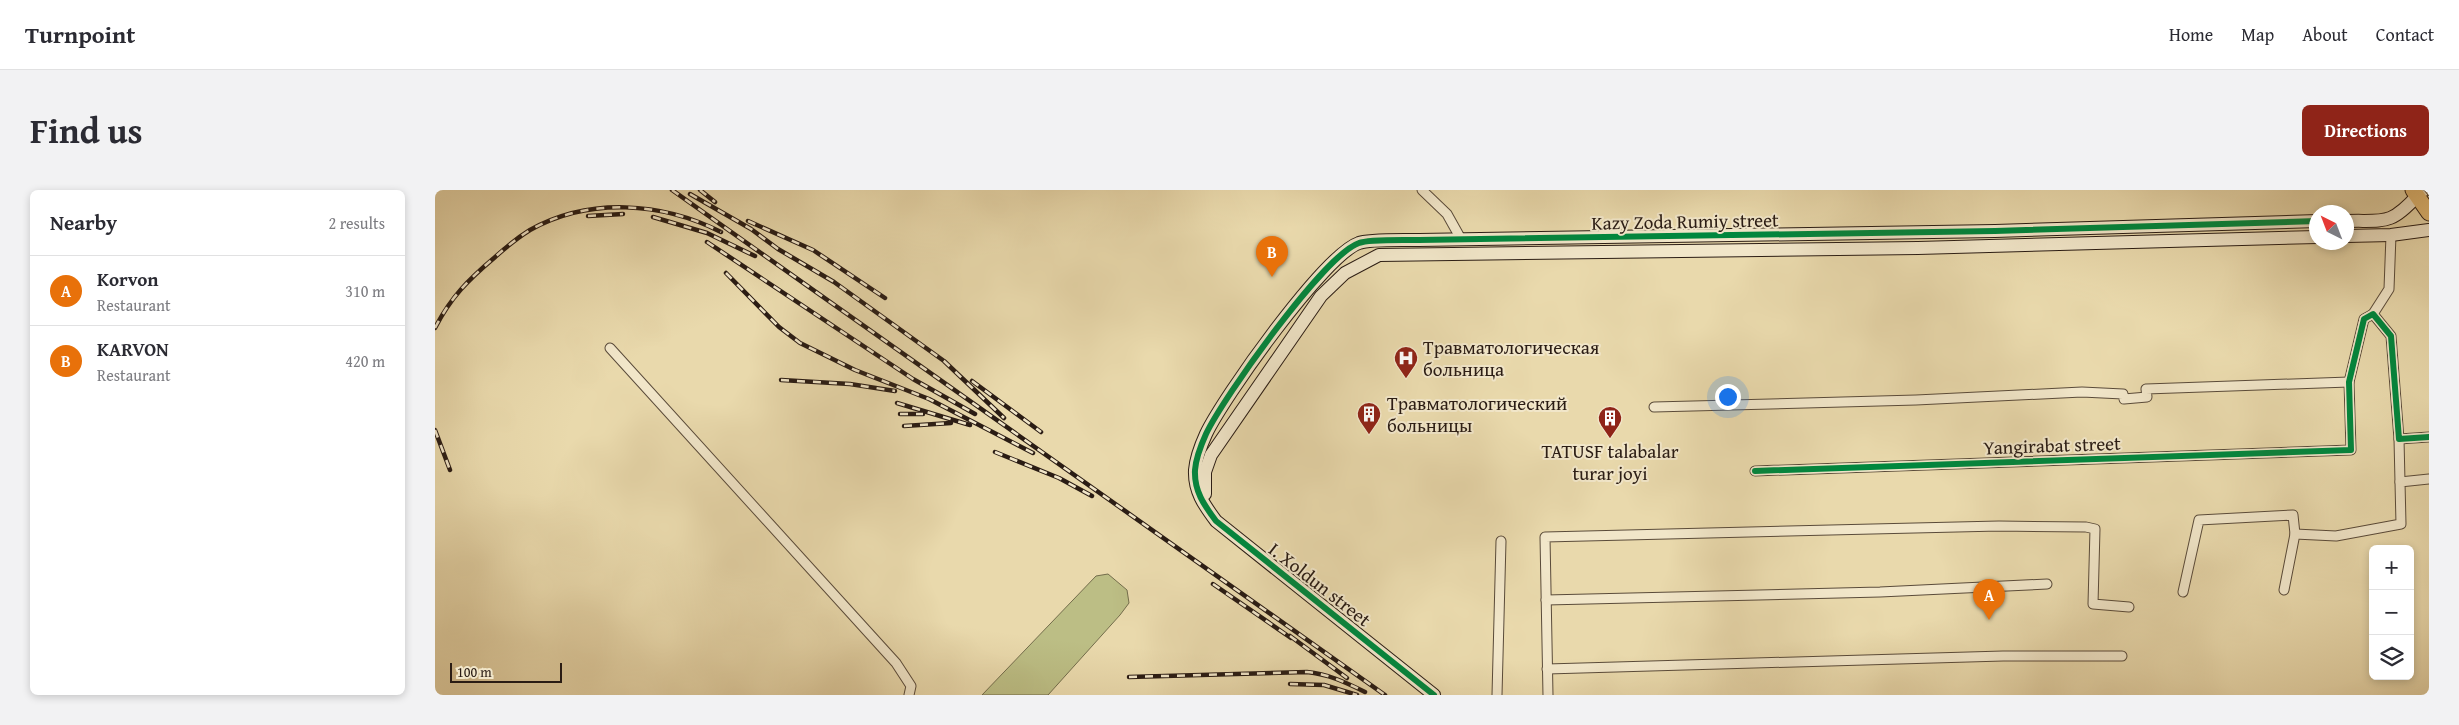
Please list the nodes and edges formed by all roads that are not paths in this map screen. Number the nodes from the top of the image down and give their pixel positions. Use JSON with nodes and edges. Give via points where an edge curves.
{"nodes":[{"id":1,"x":1422,"y":190,"type":"edge"},
{"id":2,"x":2419,"y":192,"type":"edge"},
{"id":3,"x":2429,"y":213,"type":"edge"},
{"id":4,"x":2354,"y":221,"type":"edge"},
{"id":5,"x":2309,"y":222,"type":"edge"},
{"id":6,"x":2429,"y":230,"type":"edge"},
{"id":7,"x":2391,"y":235,"type":"junction"},
{"id":8,"x":2354,"y":236,"type":"edge"},
{"id":9,"x":2309,"y":237,"type":"edge"},
{"id":10,"x":1461,"y":239,"type":"junction"},
{"id":11,"x":2373,"y":314,"type":"junction"},
{"id":12,"x":610,"y":348,"type":"dead end"},
{"id":13,"x":2349,"y":382,"type":"junction"},
{"id":14,"x":1654,"y":407,"type":"dead end"},
{"id":15,"x":2429,"y":437,"type":"edge"},
{"id":16,"x":2399,"y":439,"type":"junction"},
{"id":17,"x":1755,"y":471,"type":"dead end"},
{"id":18,"x":2429,"y":479,"type":"edge"},
{"id":19,"x":2400,"y":482,"type":"junction"},
{"id":20,"x":1197,"y":489,"type":"joint"},
{"id":21,"x":1209,"y":512,"type":"junction"},
{"id":22,"x":2295,"y":534,"type":"junction"},
{"id":23,"x":1501,"y":541,"type":"dead end"},
{"id":24,"x":2047,"y":584,"type":"dead end"},
{"id":25,"x":2284,"y":590,"type":"dead end"},
{"id":26,"x":2183,"y":592,"type":"dead end"},
{"id":27,"x":1546,"y":600,"type":"junction"},
{"id":28,"x":2129,"y":607,"type":"dead end"},
{"id":29,"x":2122,"y":656,"type":"dead end"},
{"id":30,"x":1547,"y":669,"type":"junction"},
{"id":31,"x":909,"y":695,"type":"edge"},
{"id":32,"x":1434,"y":695,"type":"edge"},
{"id":33,"x":1497,"y":695,"type":"edge"},
{"id":34,"x":1548,"y":695,"type":"edge"}],
"edges":[{"from":1,"to":10,"type":"street","via":[[1447,214]]},
{"from":2,"to":3,"type":"main road"},
{"from":2,"to":4,"type":"street","via":[[2405,211],[2391,220]]},
{"from":5,"to":10,"type":"street","name":"Kazy Zoda Rumiy street","via":[[1995,231]]},
{"from":6,"to":7,"type":"street"},
{"from":7,"to":8,"type":"street"},
{"from":7,"to":11,"type":"street","via":[[2389,289]]},
{"from":9,"to":21,"type":"street","name":"Kazy Zoda Rumiy street","via":[[1918,248],[1379,255],[1345,273],[1321,296],[1211,455],[1204,481]]},
{"from":10,"to":20,"type":"street","name":"Kazy Zoda Rumiy street","via":[[1359,242],[1329,264],[1271,337],[1213,420],[1197,460]]},
{"from":11,"to":13,"type":"street","via":[[2364,319]]},
{"from":11,"to":16,"type":"street","via":[[2391,336]]},
{"from":12,"to":31,"type":"street","via":[[896,663],[911,686]]},
{"from":13,"to":14,"type":"street","via":[[2146,389],[2147,397],[2124,399],[2123,394],[2082,392]]},
{"from":13,"to":17,"type":"street","via":[[2351,450]]},
{"from":15,"to":16,"type":"street"},
{"from":16,"to":19,"type":"street"},
{"from":18,"to":19,"type":"street"},
{"from":19,"to":22,"type":"street","via":[[2401,524],[2336,536]]},
{"from":20,"to":21,"type":"street","name":"I. Xoldun street"},
{"from":21,"to":32,"type":"street","name":"I. Xoldun street","via":[[1216,521]]},
{"from":22,"to":25,"type":"street"},
{"from":22,"to":26,"type":"street","via":[[2293,515],[2199,520]]},
{"from":23,"to":33,"type":"street"},
{"from":24,"to":27,"type":"street","via":[[1880,592]]},
{"from":27,"to":28,"type":"street","via":[[1545,537],[1999,526],[2095,529],[2093,604]]},
{"from":27,"to":30,"type":"street"},
{"from":29,"to":30,"type":"street","via":[[2003,656]]},
{"from":30,"to":34,"type":"street"}]}
